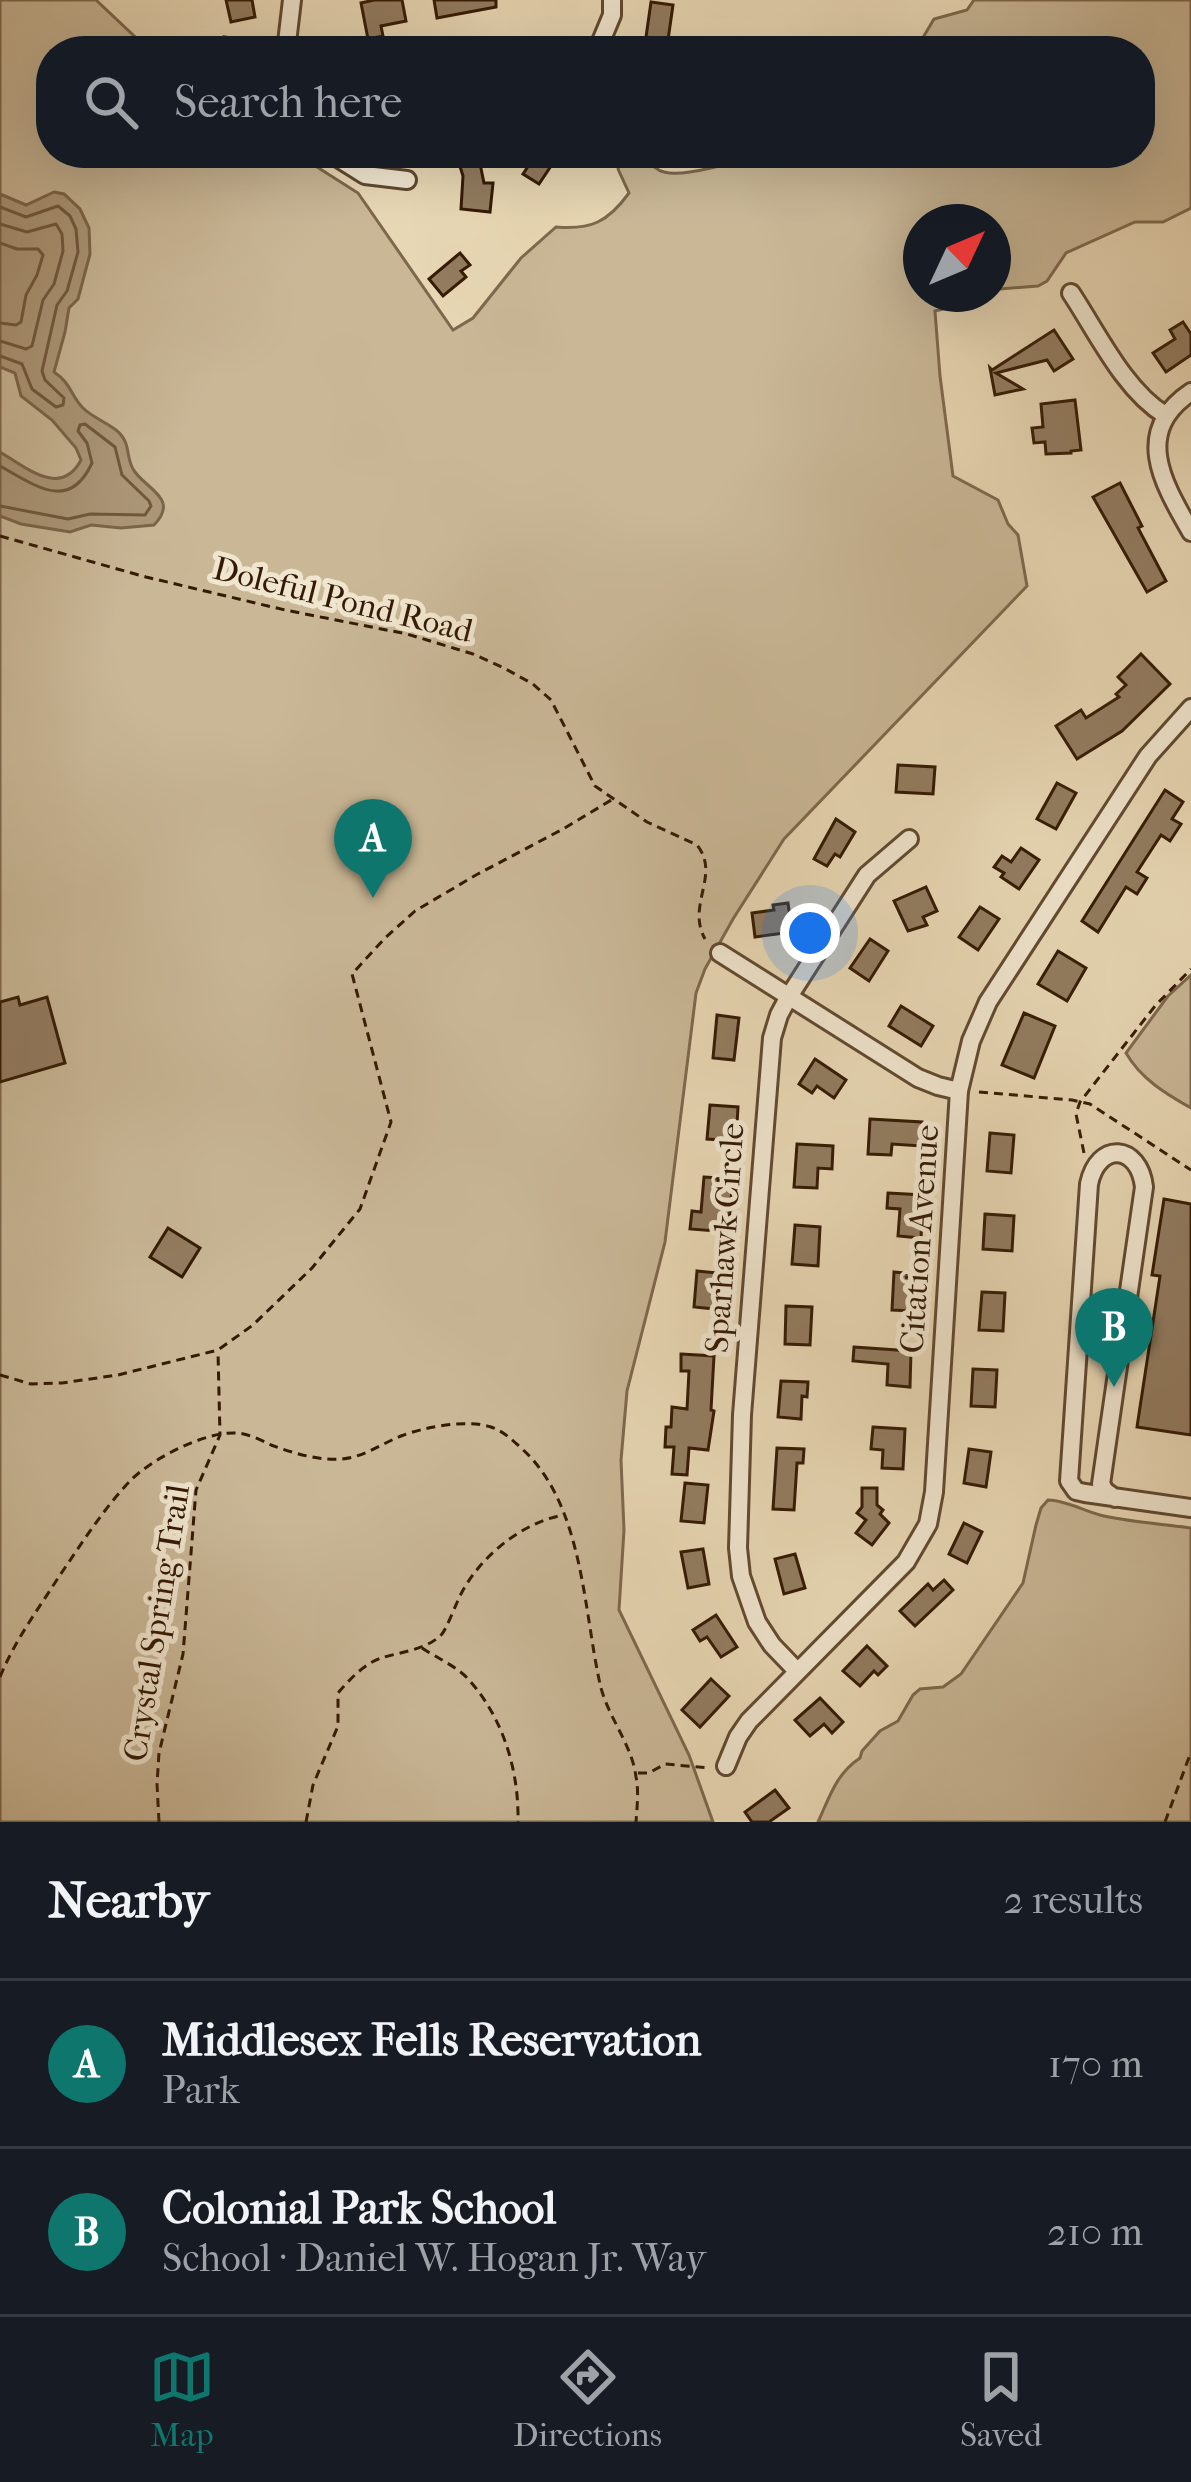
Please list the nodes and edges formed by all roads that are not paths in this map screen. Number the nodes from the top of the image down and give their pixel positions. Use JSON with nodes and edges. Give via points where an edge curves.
{"nodes":[{"id":1,"x":292,"y":0,"type":"edge"},
{"id":2,"x":612,"y":0,"type":"edge"},
{"id":3,"x":288,"y":36,"type":"edge"},
{"id":4,"x":603,"y":36,"type":"edge"},
{"id":5,"x":353,"y":168,"type":"edge"},
{"id":6,"x":407,"y":180,"type":"dead end"},
{"id":7,"x":1071,"y":293,"type":"dead end"},
{"id":8,"x":1191,"y":392,"type":"edge"},
{"id":9,"x":1165,"y":415,"type":"junction"},
{"id":10,"x":1191,"y":532,"type":"edge"},
{"id":11,"x":1191,"y":708,"type":"edge"},
{"id":12,"x":909,"y":839,"type":"dead end"},
{"id":13,"x":720,"y":952,"type":"road end"},
{"id":14,"x":788,"y":998,"type":"junction"},
{"id":15,"x":959,"y":1090,"type":"junction"},
{"id":16,"x":1115,"y":1498,"type":"junction"},
{"id":17,"x":1191,"y":1508,"type":"edge"},
{"id":18,"x":797,"y":1671,"type":"junction"},
{"id":19,"x":726,"y":1766,"type":"road end"}],
"edges":[{"from":1,"to":3,"type":"street"},
{"from":2,"to":4,"type":"street"},
{"from":5,"to":6,"type":"street"},
{"from":7,"to":9,"type":"street","via":[[1129,381]]},
{"from":8,"to":9,"type":"street"},
{"from":9,"to":10,"type":"street","via":[[1159,462]]},
{"from":11,"to":15,"type":"street","name":"Citation Avenue","via":[[1148,756],[988,1002]]},
{"from":12,"to":14,"type":"street","name":"Sparhawk Circle","via":[[867,875]]},
{"from":13,"to":14,"type":"street"},
{"from":14,"to":15,"type":"street","via":[[918,1078]]},
{"from":14,"to":18,"type":"street","name":"Sparhawk Circle","via":[[768,1070],[737,1535],[757,1622]]},
{"from":15,"to":18,"type":"street","name":"Citation Avenue","via":[[928,1523],[906,1562]]},
{"from":16,"to":16,"type":"street","via":[[1101,1484],[1143,1178],[1120,1154],[1093,1167],[1087,1204],[1068,1477],[1076,1491]]},
{"from":16,"to":17,"type":"street"},
{"from":18,"to":19,"type":"street","name":"Citation Avenue","via":[[749,1721]]}]}
